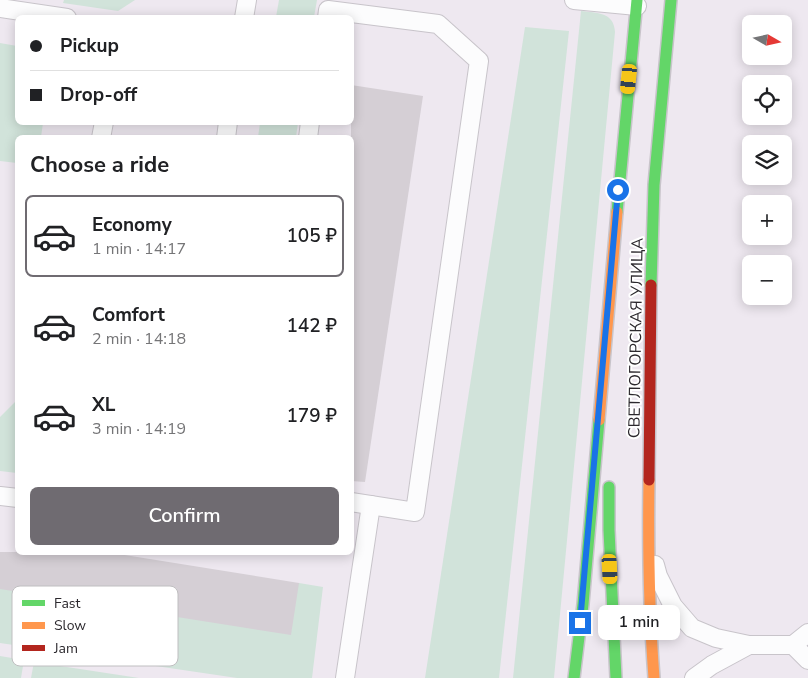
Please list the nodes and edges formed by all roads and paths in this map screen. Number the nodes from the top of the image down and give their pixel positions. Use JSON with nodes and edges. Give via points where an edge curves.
{"nodes":[{"id":1,"x":247,"y":0,"type":"edge"},
{"id":2,"x":574,"y":0,"type":"edge"},
{"id":3,"x":671,"y":0,"type":"edge"},
{"id":4,"x":637,"y":3,"type":"edge"},
{"id":5,"x":0,"y":8,"type":"edge"},
{"id":6,"x":47,"y":15,"type":"edge"},
{"id":7,"x":244,"y":15,"type":"edge"},
{"id":8,"x":327,"y":15,"type":"edge"},
{"id":9,"x":620,"y":171,"type":"junction"},
{"id":10,"x":610,"y":427,"type":"dead end"},
{"id":11,"x":609,"y":475,"type":"dead end"},
{"id":12,"x":0,"y":496,"type":"edge"},
{"id":13,"x":15,"y":498,"type":"edge"},
{"id":14,"x":354,"y":502,"type":"edge"},
{"id":15,"x":371,"y":505,"type":"junction"},
{"id":16,"x":648,"y":532,"type":"junction"},
{"id":17,"x":808,"y":634,"type":"edge"},
{"id":18,"x":749,"y":645,"type":"junction"},
{"id":19,"x":793,"y":645,"type":"junction"},
{"id":20,"x":808,"y":660,"type":"edge"},
{"id":21,"x":345,"y":678,"type":"edge"},
{"id":22,"x":574,"y":678,"type":"edge"},
{"id":23,"x":616,"y":678,"type":"edge"},
{"id":24,"x":654,"y":678,"type":"edge"},
{"id":25,"x":694,"y":678,"type":"edge"}],
"edges":[{"from":1,"to":7,"type":"lane"},
{"from":2,"to":4,"type":"lane"},
{"from":3,"to":16,"type":"main road","name":"СВЕТЛОГОРСКАЯ УЛИЦА","via":[[654,185]]},
{"from":4,"to":9,"type":"main road"},
{"from":5,"to":6,"type":"lane"},
{"from":8,"to":15,"type":"lane","via":[[328,10],[438,24],[479,61],[415,512]]},
{"from":9,"to":10,"type":"main road","name":"СВЕТЛОГОРСКАЯ УЛИЦА"},
{"from":9,"to":22,"type":"main road"},
{"from":11,"to":23,"type":"main road"},
{"from":12,"to":13,"type":"lane"},
{"from":14,"to":15,"type":"lane"},
{"from":15,"to":21,"type":"lane"},
{"from":16,"to":18,"type":"lane","via":[[658,576],[673,606],[692,628],[716,638]]},
{"from":16,"to":24,"type":"main road","name":"СВЕТЛОГОРСКАЯ УЛИЦА"},
{"from":17,"to":19,"type":"lane"},
{"from":18,"to":19,"type":"lane"},
{"from":18,"to":25,"type":"lane"},
{"from":19,"to":20,"type":"lane"}]}
